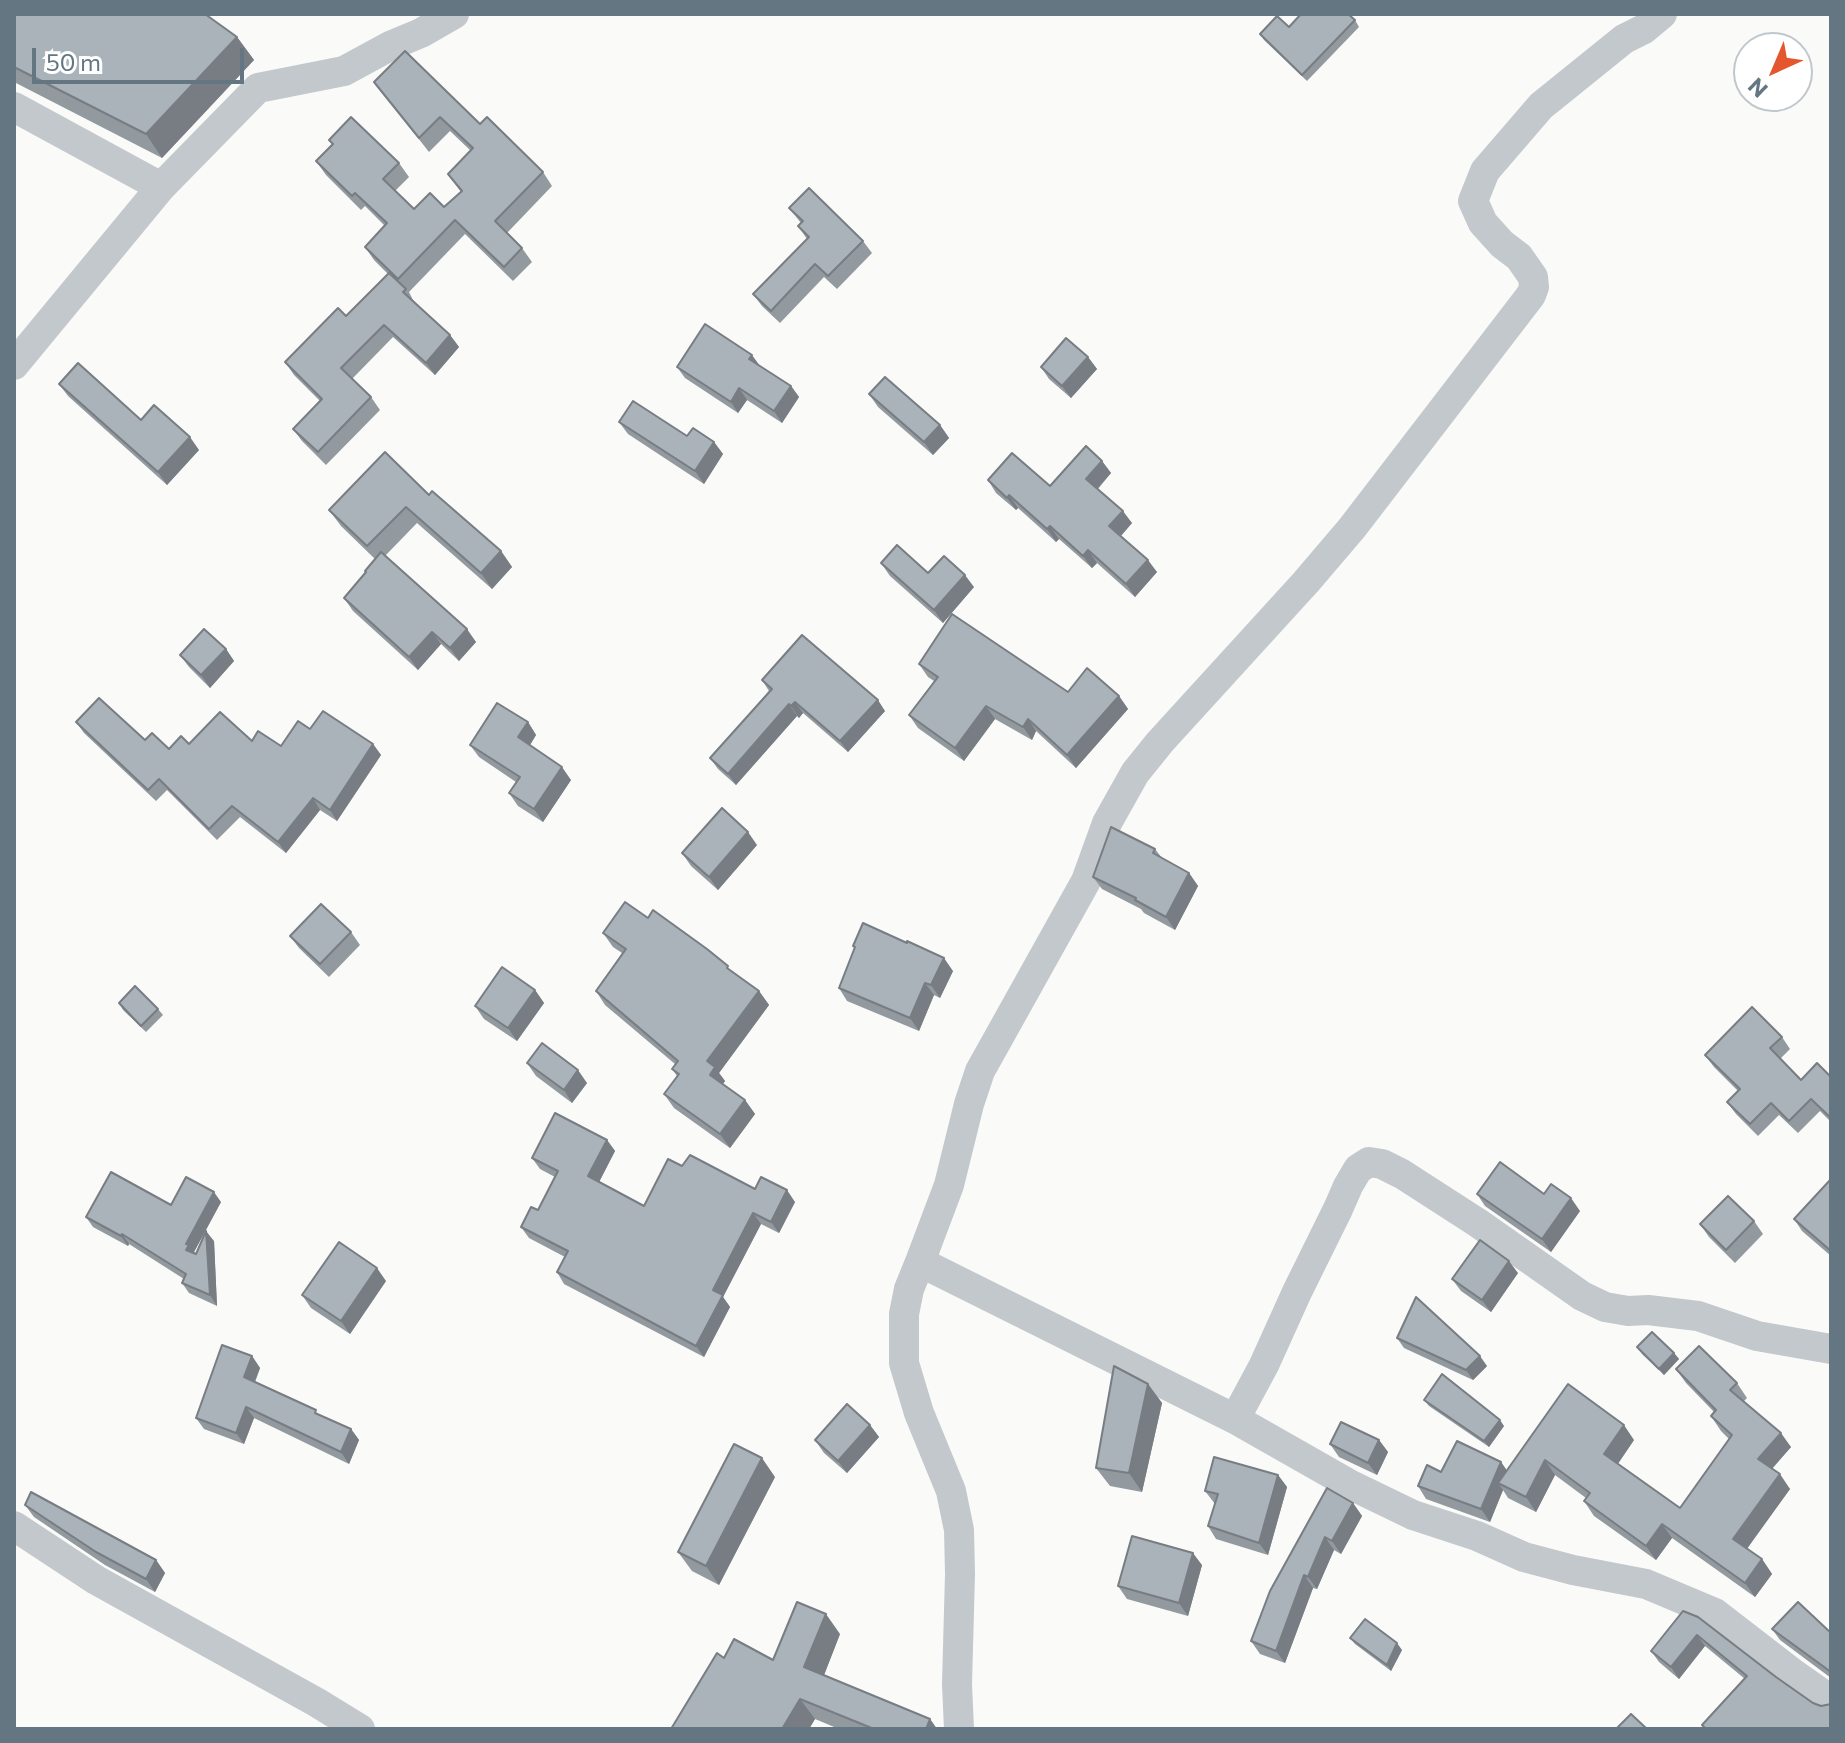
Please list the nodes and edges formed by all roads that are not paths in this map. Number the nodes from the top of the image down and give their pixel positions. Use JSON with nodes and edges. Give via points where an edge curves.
{"nodes":[{"id":1,"x":454,"y":14,"type":"edge"},
{"id":2,"x":1662,"y":14,"type":"edge"},
{"id":3,"x":14,"y":107,"type":"edge"},
{"id":4,"x":161,"y":187,"type":"junction"},
{"id":5,"x":14,"y":365,"type":"edge"},
{"id":6,"x":920,"y":1262,"type":"junction"},
{"id":7,"x":1831,"y":1349,"type":"edge"},
{"id":8,"x":1235,"y":1419,"type":"junction"},
{"id":9,"x":14,"y":1526,"type":"edge"},
{"id":10,"x":1831,"y":1700,"type":"edge"},
{"id":11,"x":360,"y":1729,"type":"edge"},
{"id":12,"x":959,"y":1729,"type":"edge"}],
"edges":[{"from":1,"to":4,"type":"street","via":[[344,71],[258,88]]},
{"from":2,"to":6,"type":"street","via":[[1541,106],[1485,171],[1473,201],[1483,223],[1533,277],[1531,295],[1352,528],[1135,773],[1107,823],[1086,881],[980,1071],[949,1185]]},
{"from":3,"to":4,"type":"street"},
{"from":4,"to":5,"type":"street"},
{"from":6,"to":8,"type":"street"},
{"from":6,"to":12,"type":"street","via":[[904,1314],[904,1363],[951,1491],[959,1530]]},
{"from":7,"to":8,"type":"street","via":[[1757,1336],[1698,1316],[1605,1307],[1402,1174],[1369,1162],[1353,1176]]},
{"from":8,"to":10,"type":"street","via":[[1413,1515],[1524,1557],[1646,1584],[1715,1613]]},
{"from":9,"to":11,"type":"street","via":[[96,1580]]}]}
